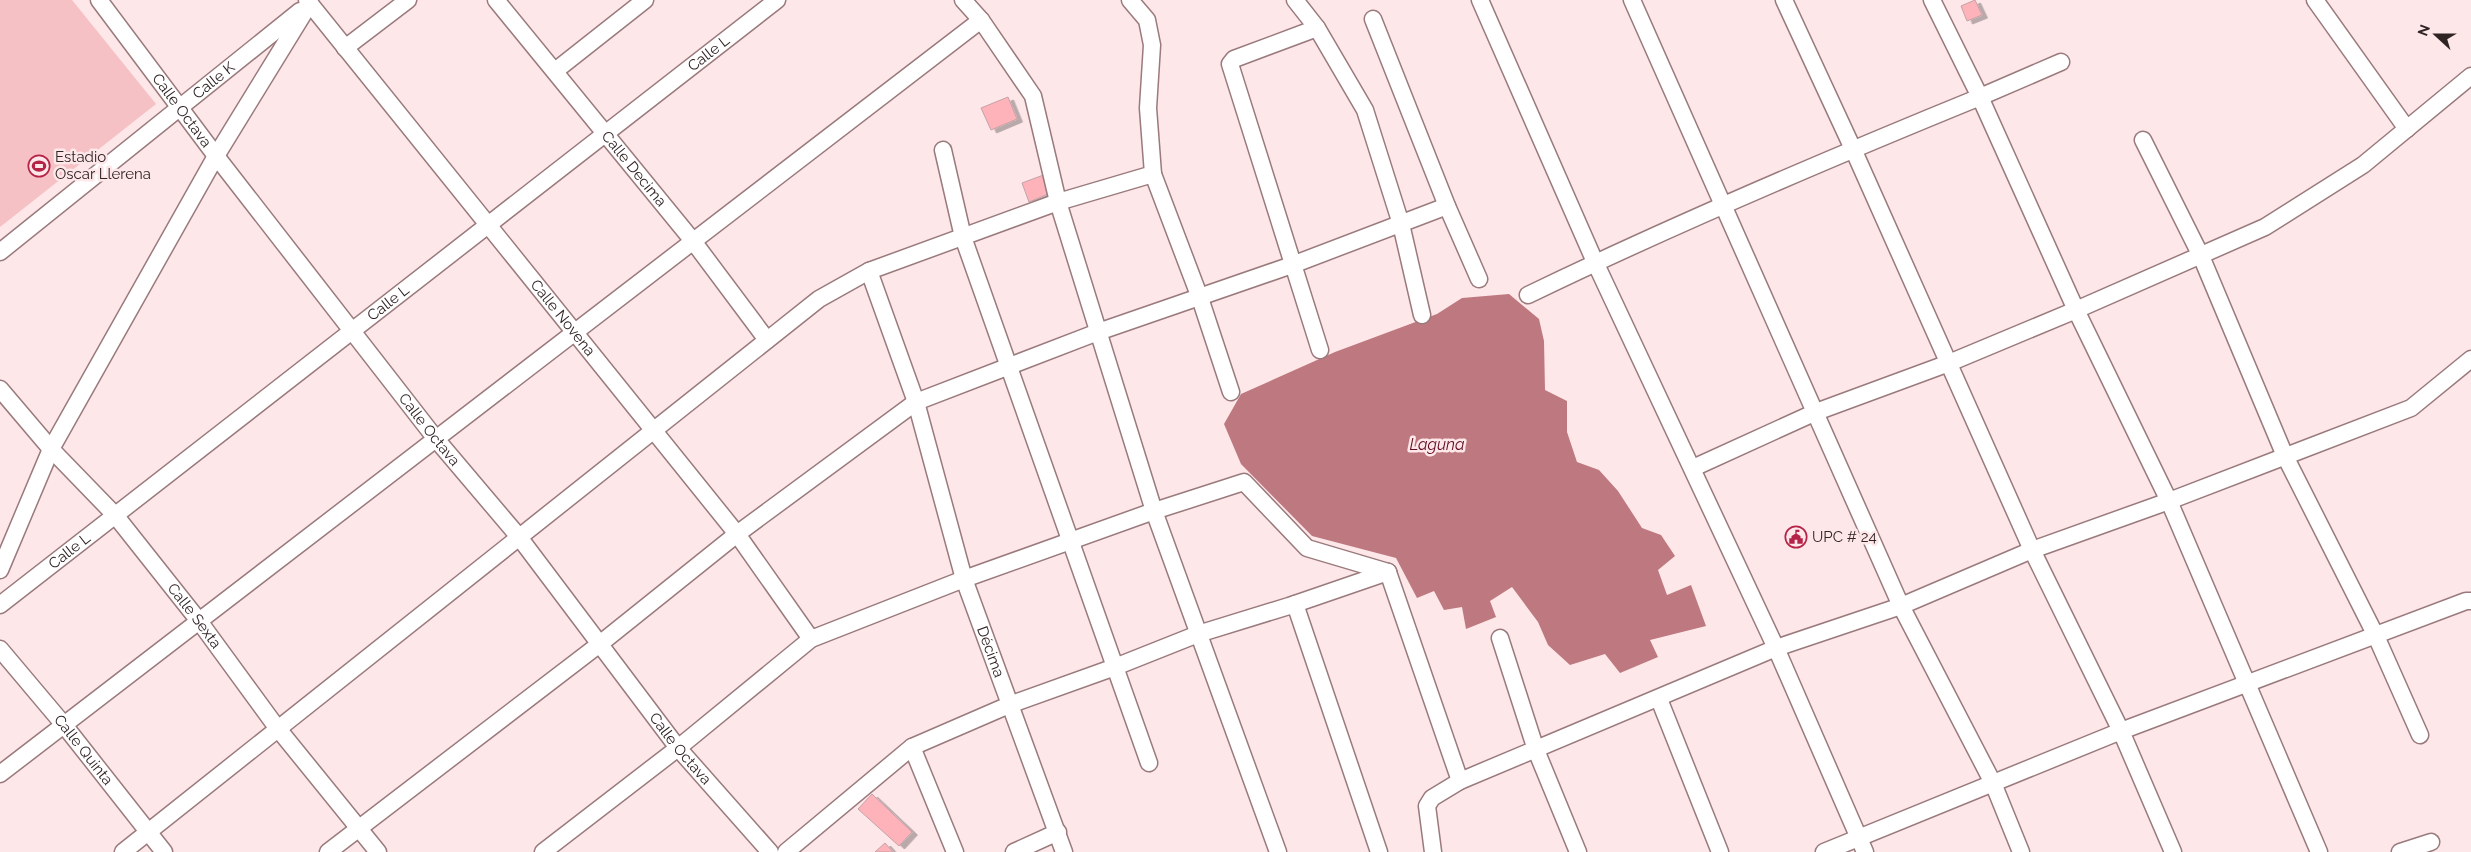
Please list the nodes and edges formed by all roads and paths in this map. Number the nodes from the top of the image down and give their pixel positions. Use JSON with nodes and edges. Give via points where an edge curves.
{"nodes":[{"id":1,"x":99,"y":0,"type":"edge"},
{"id":2,"x":408,"y":0,"type":"edge"},
{"id":3,"x":496,"y":0,"type":"edge"},
{"id":4,"x":645,"y":0,"type":"edge"},
{"id":5,"x":777,"y":0,"type":"edge"},
{"id":6,"x":963,"y":0,"type":"edge"},
{"id":7,"x":1130,"y":0,"type":"edge"},
{"id":8,"x":1295,"y":0,"type":"edge"},
{"id":9,"x":1480,"y":0,"type":"edge"},
{"id":10,"x":1632,"y":0,"type":"edge"},
{"id":11,"x":1784,"y":0,"type":"edge"},
{"id":12,"x":1932,"y":0,"type":"edge"},
{"id":13,"x":2315,"y":0,"type":"edge"},
{"id":14,"x":308,"y":2,"type":"edge"},
{"id":15,"x":1373,"y":19,"type":"dead end"},
{"id":16,"x":980,"y":20,"type":"junction"},
{"id":17,"x":1317,"y":28,"type":"junction"},
{"id":18,"x":345,"y":48,"type":"junction"},
{"id":19,"x":2061,"y":62,"type":"dead end"},
{"id":20,"x":554,"y":71,"type":"junction"},
{"id":21,"x":2471,"y":76,"type":"edge"},
{"id":22,"x":1980,"y":97,"type":"junction"},
{"id":23,"x":180,"y":107,"type":"junction"},
{"id":24,"x":2407,"y":129,"type":"junction"},
{"id":25,"x":604,"y":133,"type":"junction"},
{"id":26,"x":2143,"y":140,"type":"dead end"},
{"id":27,"x":1853,"y":149,"type":"junction"},
{"id":28,"x":943,"y":150,"type":"dead end"},
{"id":29,"x":216,"y":156,"type":"junction"},
{"id":30,"x":1153,"y":174,"type":"junction"},
{"id":31,"x":1058,"y":202,"type":"junction"},
{"id":32,"x":1447,"y":206,"type":"junction"},
{"id":33,"x":1724,"y":207,"type":"junction"},
{"id":34,"x":1401,"y":224,"type":"junction"},
{"id":35,"x":487,"y":225,"type":"junction"},
{"id":36,"x":964,"y":237,"type":"junction"},
{"id":37,"x":693,"y":241,"type":"junction"},
{"id":38,"x":0,"y":252,"type":"edge"},
{"id":39,"x":2201,"y":256,"type":"junction"},
{"id":40,"x":1595,"y":262,"type":"junction"},
{"id":41,"x":1292,"y":265,"type":"junction"},
{"id":42,"x":869,"y":271,"type":"junction"},
{"id":43,"x":1479,"y":279,"type":"dead end"},
{"id":44,"x":1528,"y":294,"type":"dead end"},
{"id":45,"x":1200,"y":298,"type":"junction"},
{"id":46,"x":2076,"y":310,"type":"junction"},
{"id":47,"x":1422,"y":315,"type":"dead end"},
{"id":48,"x":352,"y":330,"type":"junction"},
{"id":49,"x":1098,"y":332,"type":"junction"},
{"id":50,"x":574,"y":333,"type":"junction"},
{"id":51,"x":768,"y":340,"type":"junction"},
{"id":52,"x":1320,"y":350,"type":"dead end"},
{"id":53,"x":2471,"y":359,"type":"edge"},
{"id":54,"x":1949,"y":363,"type":"junction"},
{"id":55,"x":1008,"y":366,"type":"junction"},
{"id":56,"x":0,"y":389,"type":"edge"},
{"id":57,"x":1231,"y":392,"type":"dead end"},
{"id":58,"x":916,"y":402,"type":"junction"},
{"id":59,"x":1816,"y":412,"type":"junction"},
{"id":60,"x":652,"y":431,"type":"junction"},
{"id":61,"x":436,"y":439,"type":"junction"},
{"id":62,"x":51,"y":449,"type":"junction"},
{"id":63,"x":2285,"y":456,"type":"junction"},
{"id":64,"x":1694,"y":468,"type":"junction"},
{"id":65,"x":2169,"y":501,"type":"junction"},
{"id":66,"x":1154,"y":512,"type":"junction"},
{"id":67,"x":115,"y":515,"type":"junction"},
{"id":68,"x":737,"y":534,"type":"junction"},
{"id":69,"x":519,"y":537,"type":"junction"},
{"id":70,"x":1071,"y":542,"type":"junction"},
{"id":71,"x":2032,"y":550,"type":"junction"},
{"id":72,"x":0,"y":570,"type":"edge"},
{"id":73,"x":1388,"y":572,"type":"junction"},
{"id":74,"x":964,"y":579,"type":"junction"},
{"id":75,"x":2471,"y":601,"type":"edge"},
{"id":76,"x":1295,"y":604,"type":"junction"},
{"id":77,"x":0,"y":606,"type":"edge"},
{"id":78,"x":1901,"y":606,"type":"junction"},
{"id":79,"x":199,"y":621,"type":"junction"},
{"id":80,"x":1198,"y":634,"type":"junction"},
{"id":81,"x":2376,"y":636,"type":"junction"},
{"id":82,"x":1500,"y":638,"type":"dead end"},
{"id":83,"x":811,"y":639,"type":"junction"},
{"id":84,"x":601,"y":643,"type":"junction"},
{"id":85,"x":1776,"y":648,"type":"junction"},
{"id":86,"x":0,"y":649,"type":"edge"},
{"id":87,"x":1115,"y":667,"type":"junction"},
{"id":88,"x":2246,"y":682,"type":"junction"},
{"id":89,"x":1659,"y":698,"type":"junction"},
{"id":90,"x":1009,"y":705,"type":"junction"},
{"id":91,"x":64,"y":725,"type":"junction"},
{"id":92,"x":278,"y":729,"type":"junction"},
{"id":93,"x":2121,"y":731,"type":"junction"},
{"id":94,"x":2420,"y":735,"type":"dead end"},
{"id":95,"x":912,"y":747,"type":"junction"},
{"id":96,"x":678,"y":748,"type":"junction"},
{"id":97,"x":1536,"y":750,"type":"junction"},
{"id":98,"x":1149,"y":763,"type":"dead end"},
{"id":99,"x":0,"y":774,"type":"edge"},
{"id":100,"x":1460,"y":781,"type":"junction"},
{"id":101,"x":1993,"y":783,"type":"junction"},
{"id":102,"x":358,"y":828,"type":"junction"},
{"id":103,"x":149,"y":831,"type":"junction"},
{"id":104,"x":1058,"y":832,"type":"junction"},
{"id":105,"x":2430,"y":842,"type":"dead end"},
{"id":106,"x":1862,"y":845,"type":"edge"},
{"id":107,"x":123,"y":852,"type":"edge"},
{"id":108,"x":164,"y":852,"type":"edge"},
{"id":109,"x":328,"y":852,"type":"edge"},
{"id":110,"x":378,"y":852,"type":"edge"},
{"id":111,"x":543,"y":852,"type":"edge"},
{"id":112,"x":770,"y":852,"type":"edge"},
{"id":113,"x":786,"y":852,"type":"edge"},
{"id":114,"x":955,"y":852,"type":"edge"},
{"id":115,"x":1014,"y":852,"type":"edge"},
{"id":116,"x":1064,"y":852,"type":"edge"},
{"id":117,"x":1278,"y":852,"type":"edge"},
{"id":118,"x":1379,"y":852,"type":"edge"},
{"id":119,"x":1433,"y":852,"type":"edge"},
{"id":120,"x":1578,"y":852,"type":"edge"},
{"id":121,"x":1720,"y":852,"type":"edge"},
{"id":122,"x":1824,"y":852,"type":"edge"},
{"id":123,"x":2021,"y":852,"type":"edge"},
{"id":124,"x":2174,"y":852,"type":"edge"},
{"id":125,"x":2319,"y":852,"type":"edge"},
{"id":126,"x":2400,"y":852,"type":"edge"}],
"edges":[{"from":1,"to":23,"type":"street","name":"Calle Octava"},
{"from":2,"to":18,"type":"street"},
{"from":3,"to":20,"type":"street","name":"Calle Decima"},
{"from":4,"to":20,"type":"street"},
{"from":5,"to":25,"type":"street","name":"Calle L"},
{"from":6,"to":16,"type":"street"},
{"from":7,"to":30,"type":"street","via":[[1147,20],[1152,45],[1148,108]]},
{"from":8,"to":17,"type":"street"},
{"from":9,"to":40,"type":"street"},
{"from":10,"to":33,"type":"street"},
{"from":11,"to":27,"type":"street"},
{"from":12,"to":22,"type":"street"},
{"from":13,"to":24,"type":"street"},
{"from":14,"to":18,"type":"street","name":"Calle Novena"},
{"from":14,"to":23,"type":"street","name":"Calle K"},
{"from":14,"to":29,"type":"street"},
{"from":15,"to":32,"type":"street"},
{"from":16,"to":31,"type":"street","via":[[1033,96]]},
{"from":16,"to":37,"type":"street"},
{"from":17,"to":34,"type":"street","via":[[1365,110]]},
{"from":17,"to":41,"type":"street","via":[[1234,59],[1230,64]]},
{"from":18,"to":35,"type":"street","name":"Calle Novena"},
{"from":19,"to":22,"type":"street"},
{"from":20,"to":25,"type":"street","name":"Calle Decima"},
{"from":21,"to":24,"type":"street"},
{"from":22,"to":27,"type":"street"},
{"from":22,"to":46,"type":"street"},
{"from":23,"to":29,"type":"street","name":"Calle Octava"},
{"from":23,"to":38,"type":"street","name":"Calle K"},
{"from":24,"to":39,"type":"street","via":[[2363,166],[2273,222]]},
{"from":25,"to":35,"type":"street","name":"Calle L"},
{"from":25,"to":37,"type":"street","name":"Calle Decima"},
{"from":26,"to":39,"type":"street"},
{"from":27,"to":33,"type":"street"},
{"from":27,"to":54,"type":"street"},
{"from":28,"to":36,"type":"street"},
{"from":29,"to":48,"type":"street","name":"Calle Octava"},
{"from":29,"to":62,"type":"street"},
{"from":30,"to":31,"type":"street"},
{"from":30,"to":45,"type":"street"},
{"from":31,"to":36,"type":"street"},
{"from":31,"to":49,"type":"street"},
{"from":32,"to":34,"type":"street"},
{"from":32,"to":43,"type":"street"},
{"from":33,"to":40,"type":"street"},
{"from":33,"to":59,"type":"street"},
{"from":34,"to":41,"type":"street"},
{"from":34,"to":47,"type":"street"},
{"from":35,"to":48,"type":"street","name":"Calle L"},
{"from":35,"to":50,"type":"street","name":"Calle Novena"},
{"from":36,"to":42,"type":"street"},
{"from":36,"to":55,"type":"street"},
{"from":37,"to":50,"type":"street"},
{"from":37,"to":51,"type":"street","name":"Calle Decima"},
{"from":39,"to":46,"type":"street"},
{"from":39,"to":63,"type":"street"},
{"from":40,"to":44,"type":"street"},
{"from":40,"to":64,"type":"street"},
{"from":41,"to":45,"type":"street"},
{"from":41,"to":52,"type":"street"},
{"from":42,"to":51,"type":"street","via":[[819,299]]},
{"from":42,"to":58,"type":"street","name":"Décima"},
{"from":45,"to":49,"type":"street"},
{"from":45,"to":57,"type":"street"},
{"from":46,"to":54,"type":"street"},
{"from":46,"to":65,"type":"street"},
{"from":48,"to":61,"type":"street","name":"Calle Octava"},
{"from":48,"to":67,"type":"street","name":"Calle L"},
{"from":49,"to":55,"type":"street"},
{"from":49,"to":66,"type":"street"},
{"from":50,"to":60,"type":"street","name":"Calle Novena"},
{"from":50,"to":61,"type":"street"},
{"from":51,"to":60,"type":"street"},
{"from":53,"to":63,"type":"street","via":[[2411,408]]},
{"from":54,"to":59,"type":"street"},
{"from":54,"to":71,"type":"street"},
{"from":55,"to":58,"type":"street"},
{"from":55,"to":70,"type":"street"},
{"from":56,"to":62,"type":"street","name":"Calle Sexta"},
{"from":58,"to":68,"type":"street"},
{"from":58,"to":74,"type":"street","name":"Décima"},
{"from":59,"to":64,"type":"street"},
{"from":59,"to":78,"type":"street"},
{"from":60,"to":68,"type":"street","name":"Calle Novena"},
{"from":60,"to":69,"type":"street"},
{"from":61,"to":69,"type":"street","name":"Calle Octava"},
{"from":61,"to":79,"type":"street"},
{"from":62,"to":67,"type":"street","name":"Calle Sexta"},
{"from":62,"to":72,"type":"street"},
{"from":63,"to":65,"type":"street"},
{"from":63,"to":81,"type":"street"},
{"from":64,"to":85,"type":"street"},
{"from":65,"to":71,"type":"street"},
{"from":65,"to":88,"type":"street"},
{"from":66,"to":70,"type":"street"},
{"from":66,"to":73,"type":"street","via":[[1244,482],[1308,548]]},
{"from":66,"to":80,"type":"street"},
{"from":67,"to":77,"type":"street","name":"Calle L"},
{"from":67,"to":79,"type":"street","name":"Calle Sexta"},
{"from":68,"to":83,"type":"street","name":"Calle Novena"},
{"from":68,"to":84,"type":"street"},
{"from":69,"to":84,"type":"street","name":"Calle Octava"},
{"from":69,"to":92,"type":"street"},
{"from":70,"to":74,"type":"street"},
{"from":70,"to":87,"type":"street"},
{"from":71,"to":78,"type":"street"},
{"from":71,"to":93,"type":"street"},
{"from":73,"to":76,"type":"street"},
{"from":73,"to":100,"type":"street"},
{"from":74,"to":83,"type":"street"},
{"from":74,"to":90,"type":"street","name":"Décima"},
{"from":75,"to":81,"type":"street"},
{"from":76,"to":80,"type":"street"},
{"from":76,"to":118,"type":"street"},
{"from":78,"to":85,"type":"street"},
{"from":78,"to":101,"type":"street"},
{"from":79,"to":91,"type":"street"},
{"from":79,"to":92,"type":"street","name":"Calle Sexta"},
{"from":80,"to":87,"type":"street"},
{"from":80,"to":117,"type":"street"},
{"from":81,"to":88,"type":"street"},
{"from":81,"to":94,"type":"street"},
{"from":82,"to":97,"type":"street"},
{"from":83,"to":96,"type":"street"},
{"from":84,"to":96,"type":"street","name":"Calle Octava"},
{"from":84,"to":102,"type":"street"},
{"from":85,"to":89,"type":"street"},
{"from":85,"to":106,"type":"street"},
{"from":86,"to":91,"type":"street","name":"Calle Quinta"},
{"from":87,"to":90,"type":"street"},
{"from":87,"to":98,"type":"street"},
{"from":88,"to":93,"type":"street"},
{"from":88,"to":125,"type":"street"},
{"from":89,"to":97,"type":"street"},
{"from":89,"to":121,"type":"street"},
{"from":90,"to":95,"type":"street"},
{"from":90,"to":104,"type":"street","name":"Décima"},
{"from":91,"to":99,"type":"street"},
{"from":91,"to":103,"type":"street","name":"Calle Quinta"},
{"from":92,"to":102,"type":"street","name":"Calle Sexta"},
{"from":92,"to":103,"type":"street"},
{"from":93,"to":101,"type":"street"},
{"from":93,"to":124,"type":"street"},
{"from":95,"to":113,"type":"street"},
{"from":95,"to":114,"type":"street"},
{"from":96,"to":111,"type":"street"},
{"from":96,"to":112,"type":"street","name":"Calle Octava"},
{"from":97,"to":100,"type":"street"},
{"from":97,"to":120,"type":"street"},
{"from":100,"to":119,"type":"street","via":[[1432,798],[1427,806]]},
{"from":101,"to":106,"type":"street"},
{"from":101,"to":123,"type":"street"},
{"from":102,"to":109,"type":"street"},
{"from":102,"to":110,"type":"street","name":"Calle Sexta"},
{"from":103,"to":107,"type":"street"},
{"from":103,"to":108,"type":"street","name":"Calle Quinta"},
{"from":104,"to":115,"type":"street"},
{"from":104,"to":116,"type":"street","name":"Décima"},
{"from":105,"to":126,"type":"street"},
{"from":106,"to":122,"type":"street"}]}
